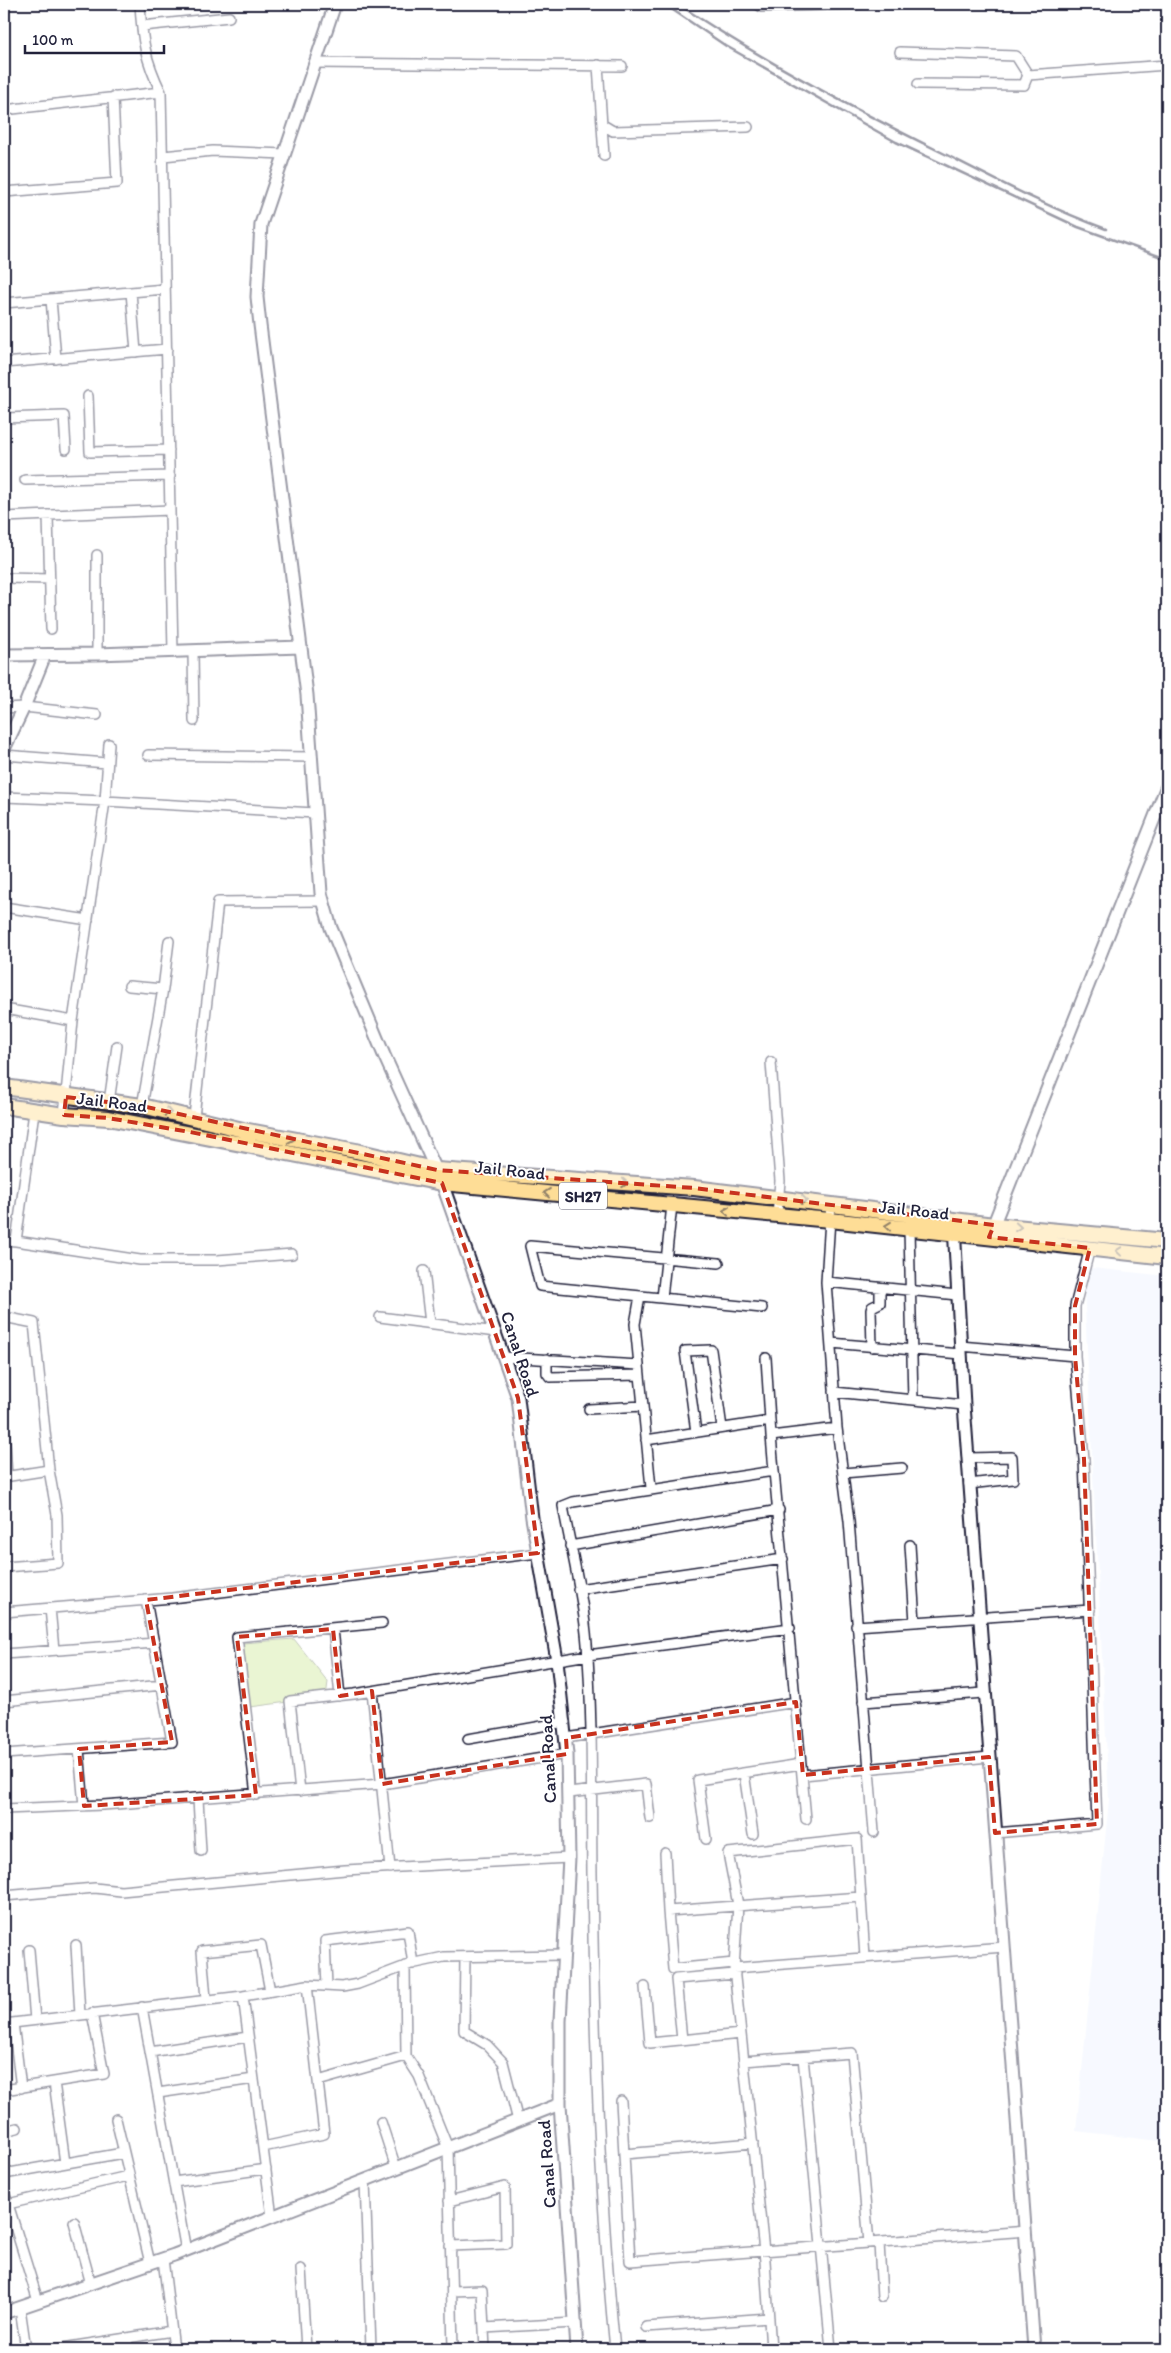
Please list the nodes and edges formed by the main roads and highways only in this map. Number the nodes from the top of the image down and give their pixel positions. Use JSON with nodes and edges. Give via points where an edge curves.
{"nodes":[{"id":1,"x":4,"y":1087,"type":"edge"},
{"id":2,"x":4,"y":1106,"type":"edge"},
{"id":3,"x":439,"y":1176,"type":"junction"},
{"id":4,"x":954,"y":1226,"type":"junction"},
{"id":5,"x":991,"y":1231,"type":"junction"},
{"id":6,"x":1167,"y":1241,"type":"edge"},
{"id":7,"x":1167,"y":1257,"type":"edge"}],
"edges":[{"from":1,"to":3,"type":"main road","one_way":true,"via":[[142,1106],[356,1151]]},
{"from":2,"to":3,"type":"main road","name":"Jail Road","number":"SH27","via":[[34,1112],[108,1118]]},
{"from":4,"to":3,"type":"main road","name":"Jail Road","number":"SH27","one_way":true,"via":[[909,1228],[777,1216]]},
{"from":3,"to":4,"type":"main road","one_way":true,"via":[[694,1188],[778,1196]]},
{"from":4,"to":5,"type":"main road","name":"Jail Road","number":"SH27"},
{"from":5,"to":6,"type":"main road","one_way":true},
{"from":7,"to":5,"type":"main road","name":"Jail Road","number":"SH27","one_way":true}]}
